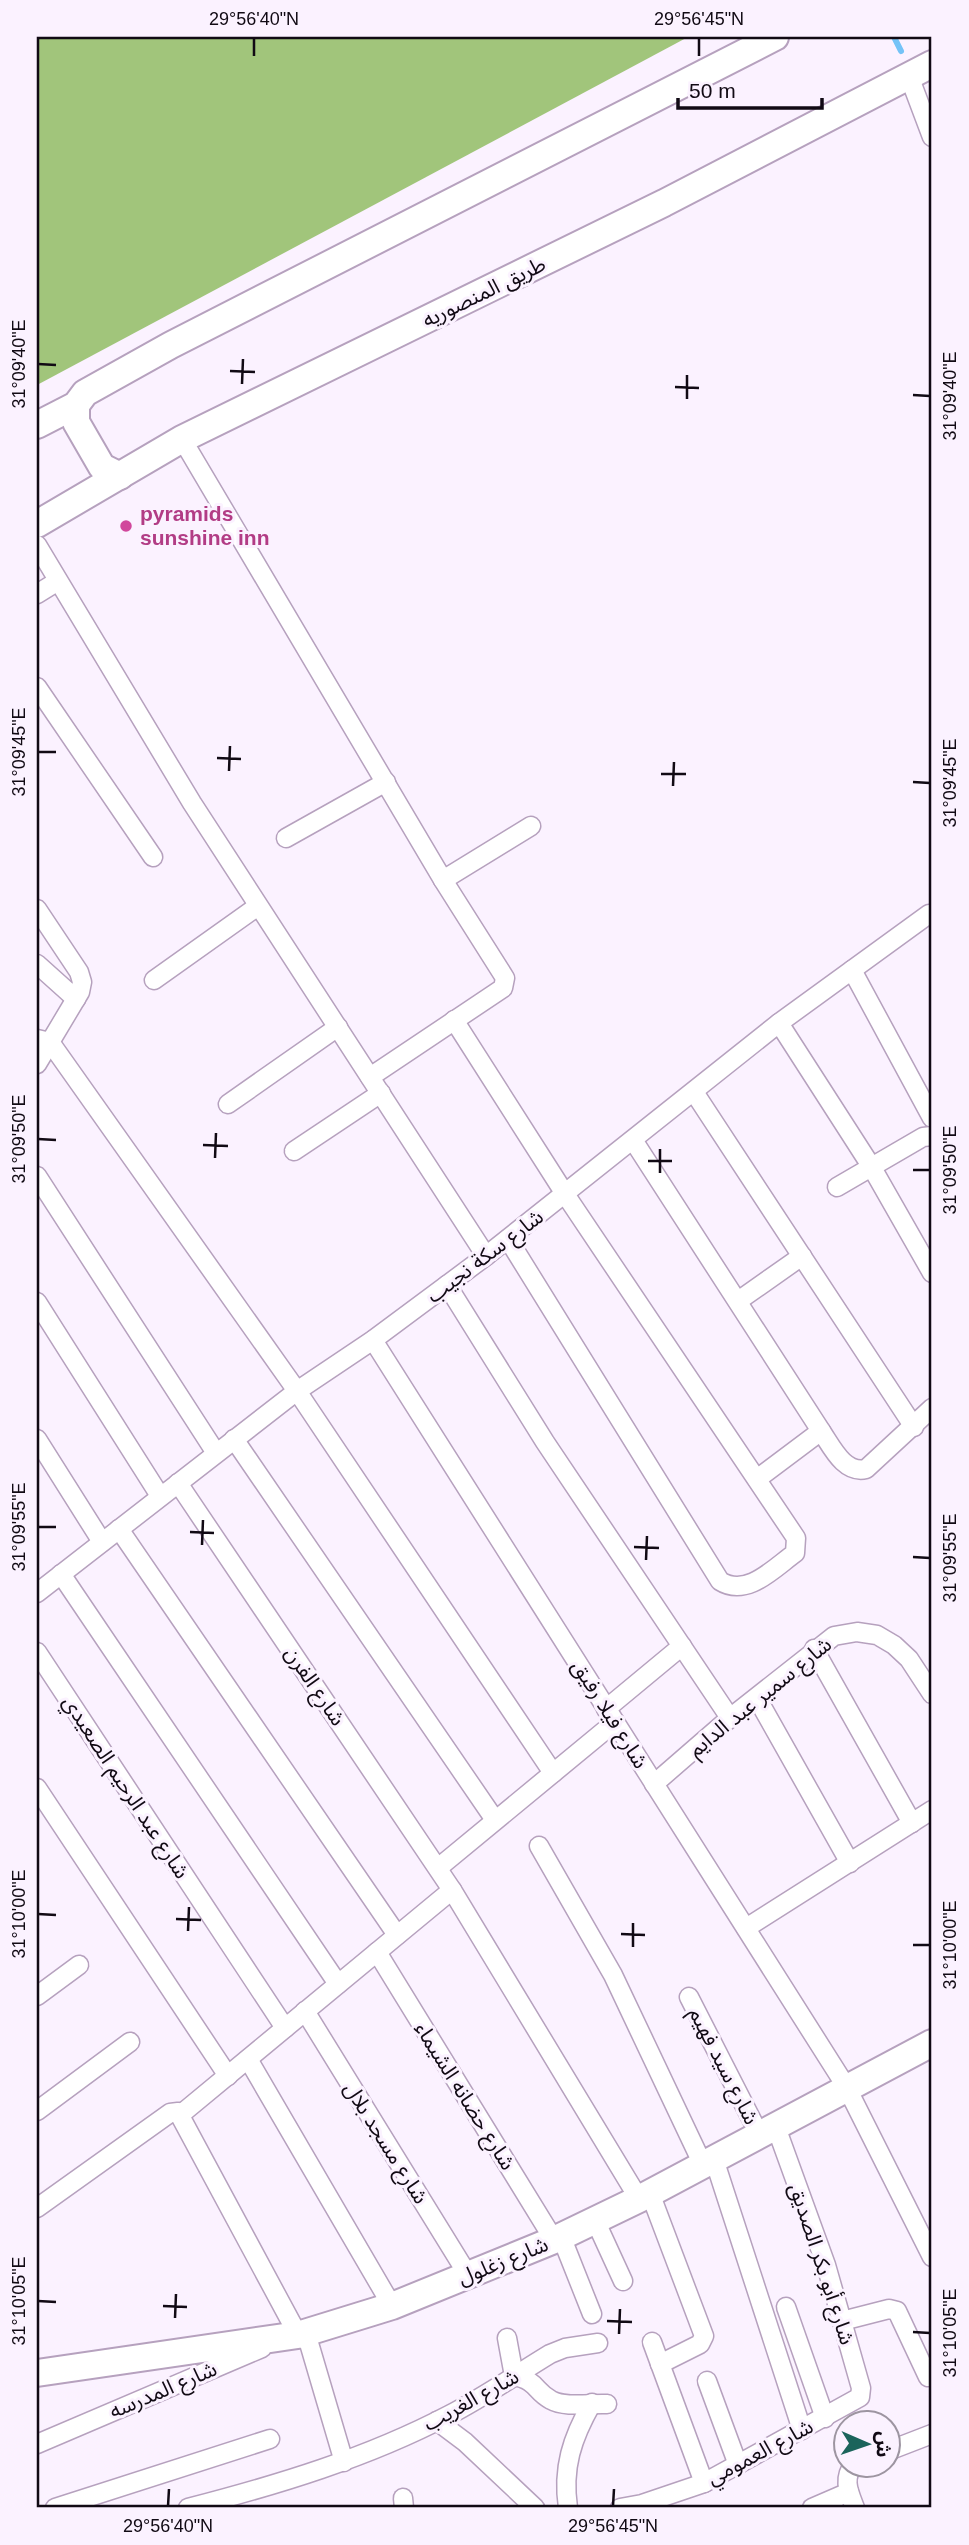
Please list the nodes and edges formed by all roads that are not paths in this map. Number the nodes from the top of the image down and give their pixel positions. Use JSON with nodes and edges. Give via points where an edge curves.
{"nodes":[{"id":1,"x":775,"y":37,"type":"edge"},
{"id":2,"x":921,"y":70,"type":"edge"},
{"id":3,"x":932,"y":137,"type":"edge"},
{"id":4,"x":76,"y":405,"type":"junction"},
{"id":5,"x":37,"y":425,"type":"edge"},
{"id":6,"x":182,"y":439,"type":"junction"},
{"id":7,"x":120,"y":476,"type":"junction"},
{"id":8,"x":37,"y":524,"type":"edge"},
{"id":9,"x":37,"y":545,"type":"edge"},
{"id":10,"x":58,"y":581,"type":"junction"},
{"id":11,"x":37,"y":594,"type":"edge"},
{"id":12,"x":37,"y":687,"type":"edge"},
{"id":13,"x":386,"y":782,"type":"junction"},
{"id":14,"x":531,"y":826,"type":"dead end"},
{"id":15,"x":286,"y":838,"type":"dead end"},
{"id":16,"x":153,"y":857,"type":"dead end"},
{"id":17,"x":443,"y":880,"type":"junction"},
{"id":18,"x":258,"y":906,"type":"junction"},
{"id":19,"x":37,"y":909,"type":"edge"},
{"id":20,"x":929,"y":914,"type":"dead end"},
{"id":21,"x":37,"y":964,"type":"edge"},
{"id":22,"x":852,"y":970,"type":"junction"},
{"id":23,"x":154,"y":980,"type":"dead end"},
{"id":24,"x":76,"y":999,"type":"junction"},
{"id":25,"x":454,"y":1020,"type":"junction"},
{"id":26,"x":779,"y":1023,"type":"junction"},
{"id":27,"x":338,"y":1027,"type":"junction"},
{"id":28,"x":43,"y":1040,"type":"edge"},
{"id":29,"x":37,"y":1064,"type":"edge"},
{"id":30,"x":370,"y":1077,"type":"junction"},
{"id":31,"x":694,"y":1092,"type":"junction"},
{"id":32,"x":381,"y":1094,"type":"junction"},
{"id":33,"x":228,"y":1104,"type":"dead end"},
{"id":34,"x":932,"y":1118,"type":"edge"},
{"id":35,"x":932,"y":1136,"type":"edge"},
{"id":36,"x":633,"y":1140,"type":"junction"},
{"id":37,"x":294,"y":1151,"type":"dead end"},
{"id":38,"x":871,"y":1166,"type":"junction"},
{"id":39,"x":37,"y":1175,"type":"edge"},
{"id":40,"x":837,"y":1187,"type":"dead end"},
{"id":41,"x":565,"y":1194,"type":"junction"},
{"id":42,"x":508,"y":1239,"type":"junction"},
{"id":43,"x":486,"y":1256,"type":"junction"},
{"id":44,"x":802,"y":1256,"type":"junction"},
{"id":45,"x":932,"y":1272,"type":"edge"},
{"id":46,"x":447,"y":1286,"type":"junction"},
{"id":47,"x":738,"y":1301,"type":"junction"},
{"id":48,"x":37,"y":1302,"type":"edge"},
{"id":49,"x":373,"y":1340,"type":"junction"},
{"id":50,"x":297,"y":1391,"type":"junction"},
{"id":51,"x":932,"y":1408,"type":"edge"},
{"id":52,"x":914,"y":1427,"type":"junction"},
{"id":53,"x":821,"y":1431,"type":"junction"},
{"id":54,"x":37,"y":1439,"type":"edge"},
{"id":55,"x":234,"y":1439,"type":"junction"},
{"id":56,"x":216,"y":1453,"type":"junction"},
{"id":57,"x":757,"y":1479,"type":"junction"},
{"id":58,"x":178,"y":1483,"type":"junction"},
{"id":59,"x":160,"y":1496,"type":"junction"},
{"id":60,"x":118,"y":1529,"type":"junction"},
{"id":61,"x":102,"y":1542,"type":"junction"},
{"id":62,"x":61,"y":1574,"type":"junction"},
{"id":63,"x":40,"y":1584,"type":"edge"},
{"id":64,"x":682,"y":1646,"type":"junction"},
{"id":65,"x":814,"y":1649,"type":"junction"},
{"id":66,"x":37,"y":1652,"type":"edge"},
{"id":67,"x":932,"y":1694,"type":"edge"},
{"id":68,"x":757,"y":1698,"type":"junction"},
{"id":69,"x":611,"y":1715,"type":"junction"},
{"id":70,"x":730,"y":1718,"type":"junction"},
{"id":71,"x":553,"y":1773,"type":"junction"},
{"id":72,"x":654,"y":1784,"type":"junction"},
{"id":73,"x":37,"y":1788,"type":"edge"},
{"id":74,"x":932,"y":1810,"type":"edge"},
{"id":75,"x":495,"y":1821,"type":"junction"},
{"id":76,"x":912,"y":1823,"type":"junction"},
{"id":77,"x":539,"y":1846,"type":"dead end"},
{"id":78,"x":850,"y":1863,"type":"junction"},
{"id":79,"x":438,"y":1868,"type":"junction"},
{"id":80,"x":452,"y":1890,"type":"junction"},
{"id":81,"x":746,"y":1928,"type":"junction"},
{"id":82,"x":397,"y":1935,"type":"junction"},
{"id":83,"x":377,"y":1952,"type":"junction"},
{"id":84,"x":79,"y":1965,"type":"dead end"},
{"id":85,"x":338,"y":1984,"type":"junction"},
{"id":86,"x":37,"y":1996,"type":"edge"},
{"id":87,"x":689,"y":1997,"type":"dead end"},
{"id":88,"x":305,"y":2011,"type":"junction"},
{"id":89,"x":285,"y":2028,"type":"junction"},
{"id":90,"x":130,"y":2042,"type":"dead end"},
{"id":91,"x":932,"y":2043,"type":"edge"},
{"id":92,"x":248,"y":2059,"type":"junction"},
{"id":93,"x":228,"y":2076,"type":"junction"},
{"id":94,"x":846,"y":2088,"type":"junction"},
{"id":95,"x":37,"y":2111,"type":"edge"},
{"id":96,"x":180,"y":2115,"type":"junction"},
{"id":97,"x":768,"y":2131,"type":"junction"},
{"id":98,"x":709,"y":2162,"type":"junction"},
{"id":99,"x":645,"y":2196,"type":"junction"},
{"id":100,"x":37,"y":2208,"type":"edge"},
{"id":101,"x":595,"y":2220,"type":"junction"},
{"id":102,"x":558,"y":2238,"type":"junction"},
{"id":103,"x":932,"y":2257,"type":"edge"},
{"id":104,"x":468,"y":2275,"type":"junction"},
{"id":105,"x":623,"y":2281,"type":"dead end"},
{"id":106,"x":392,"y":2306,"type":"junction"},
{"id":107,"x":786,"y":2307,"type":"dead end"},
{"id":108,"x":592,"y":2314,"type":"dead end"},
{"id":109,"x":842,"y":2321,"type":"junction"},
{"id":110,"x":298,"y":2335,"type":"junction"},
{"id":111,"x":507,"y":2338,"type":"dead end"},
{"id":112,"x":598,"y":2343,"type":"dead end"},
{"id":113,"x":652,"y":2343,"type":"dead end"},
{"id":114,"x":660,"y":2364,"type":"junction"},
{"id":115,"x":37,"y":2374,"type":"edge"},
{"id":116,"x":514,"y":2376,"type":"junction"},
{"id":117,"x":928,"y":2377,"type":"dead end"},
{"id":118,"x":707,"y":2381,"type":"dead end"},
{"id":119,"x":857,"y":2401,"type":"joint"},
{"id":120,"x":825,"y":2418,"type":"junction"},
{"id":121,"x":437,"y":2421,"type":"junction"},
{"id":122,"x":802,"y":2430,"type":"junction"},
{"id":123,"x":932,"y":2434,"type":"edge"},
{"id":124,"x":270,"y":2439,"type":"dead end"},
{"id":125,"x":37,"y":2444,"type":"edge"},
{"id":126,"x":902,"y":2446,"type":"edge"},
{"id":127,"x":344,"y":2462,"type":"junction"},
{"id":128,"x":738,"y":2465,"type":"junction"},
{"id":129,"x":847,"y":2478,"type":"edge"},
{"id":130,"x":704,"y":2483,"type":"junction"},
{"id":131,"x":852,"y":2500,"type":"edge"},
{"id":132,"x":94,"y":2502,"type":"edge"},
{"id":133,"x":55,"y":2508,"type":"edge"},
{"id":134,"x":188,"y":2508,"type":"edge"},
{"id":135,"x":535,"y":2508,"type":"edge"},
{"id":136,"x":568,"y":2508,"type":"edge"},
{"id":137,"x":620,"y":2508,"type":"edge"},
{"id":138,"x":812,"y":2508,"type":"edge"}],
"edges":[{"from":1,"to":4,"type":"main road","via":[[172,345],[85,393]]},
{"from":2,"to":3,"type":"street"},
{"from":2,"to":6,"type":"main road","name":"طريق المنصوريه","via":[[664,203]]},
{"from":4,"to":5,"type":"main road"},
{"from":4,"to":7,"type":"main road","via":[[76,422],[102,467]]},
{"from":6,"to":7,"type":"main road","name":"طريق المنصوريه"},
{"from":6,"to":13,"type":"street"},
{"from":7,"to":8,"type":"main road","name":"طريق المنصوريه"},
{"from":9,"to":10,"type":"street"},
{"from":10,"to":11,"type":"street"},
{"from":10,"to":18,"type":"street"},
{"from":12,"to":16,"type":"street"},
{"from":13,"to":15,"type":"street"},
{"from":13,"to":17,"type":"street"},
{"from":14,"to":17,"type":"street"},
{"from":17,"to":25,"type":"street","via":[[505,978],[503,988]]},
{"from":18,"to":23,"type":"street"},
{"from":18,"to":27,"type":"street"},
{"from":19,"to":24,"type":"street","via":[[81,977]]},
{"from":20,"to":22,"type":"street","name":"شارع سكة نجيب"},
{"from":21,"to":24,"type":"street"},
{"from":22,"to":26,"type":"street","name":"شارع سكة نجيب"},
{"from":22,"to":34,"type":"street"},
{"from":24,"to":28,"type":"street"},
{"from":25,"to":30,"type":"street"},
{"from":25,"to":41,"type":"street"},
{"from":26,"to":31,"type":"street","name":"شارع سكة نجيب"},
{"from":26,"to":38,"type":"street"},
{"from":27,"to":30,"type":"street"},
{"from":27,"to":33,"type":"street"},
{"from":28,"to":29,"type":"street"},
{"from":28,"to":50,"type":"street"},
{"from":30,"to":32,"type":"street"},
{"from":31,"to":36,"type":"street","name":"شارع سكة نجيب"},
{"from":31,"to":44,"type":"street"},
{"from":32,"to":37,"type":"street"},
{"from":32,"to":43,"type":"street"},
{"from":35,"to":38,"type":"street"},
{"from":36,"to":41,"type":"street","name":"شارع سكة نجيب"},
{"from":36,"to":47,"type":"street"},
{"from":38,"to":40,"type":"street"},
{"from":38,"to":45,"type":"street"},
{"from":39,"to":56,"type":"street"},
{"from":41,"to":42,"type":"street","name":"شارع سكة نجيب"},
{"from":41,"to":57,"type":"street"},
{"from":42,"to":43,"type":"street","name":"شارع سكة نجيب"},
{"from":42,"to":57,"type":"street","via":[[720,1581],[729,1587],[748,1586],[797,1547],[796,1538]]},
{"from":43,"to":46,"type":"street","name":"شارع سكة نجيب"},
{"from":44,"to":47,"type":"street"},
{"from":44,"to":52,"type":"street"},
{"from":46,"to":49,"type":"street","name":"شارع سكة نجيب"},
{"from":46,"to":64,"type":"street"},
{"from":47,"to":53,"type":"street"},
{"from":48,"to":59,"type":"street"},
{"from":49,"to":50,"type":"street","name":"شارع سكة نجيب"},
{"from":49,"to":69,"type":"street","name":"شارع فيلا رفيق"},
{"from":50,"to":55,"type":"street","name":"شارع سكة نجيب"},
{"from":50,"to":71,"type":"street"},
{"from":51,"to":52,"type":"street"},
{"from":52,"to":53,"type":"street","via":[[862,1471],[847,1466]]},
{"from":53,"to":57,"type":"street"},
{"from":54,"to":61,"type":"street"},
{"from":55,"to":56,"type":"street","name":"شارع سكة نجيب"},
{"from":55,"to":75,"type":"street"},
{"from":56,"to":58,"type":"street","name":"شارع سكة نجيب"},
{"from":58,"to":59,"type":"street","name":"شارع سكة نجيب"},
{"from":58,"to":79,"type":"street","name":"شارع الفرن"},
{"from":59,"to":60,"type":"street","name":"شارع سكة نجيب"},
{"from":60,"to":61,"type":"street","name":"شارع سكة نجيب"},
{"from":60,"to":82,"type":"street"},
{"from":61,"to":62,"type":"street","name":"شارع سكة نجيب"},
{"from":62,"to":63,"type":"street","name":"شارع سكة نجيب"},
{"from":62,"to":85,"type":"street"},
{"from":64,"to":69,"type":"street"},
{"from":64,"to":70,"type":"street"},
{"from":65,"to":67,"type":"street","name":"شارع سمير عبد الدايم","via":[[834,1636],[877,1635],[909,1659]]},
{"from":65,"to":68,"type":"street","name":"شارع سمير عبد الدايم"},
{"from":65,"to":76,"type":"street"},
{"from":66,"to":89,"type":"street","name":"شارع عبد الرحيم الصعيدي"},
{"from":68,"to":70,"type":"street","name":"شارع سمير عبد الدايم"},
{"from":68,"to":78,"type":"street"},
{"from":69,"to":71,"type":"street"},
{"from":69,"to":72,"type":"street","name":"شارع فيلا رفيق"},
{"from":70,"to":72,"type":"street","name":"شارع سمير عبد الدايم"},
{"from":71,"to":75,"type":"street"},
{"from":72,"to":81,"type":"street","name":"شارع فيلا رفيق"},
{"from":73,"to":93,"type":"street"},
{"from":74,"to":76,"type":"street"},
{"from":75,"to":79,"type":"street"},
{"from":76,"to":78,"type":"street"},
{"from":77,"to":98,"type":"street"},
{"from":78,"to":81,"type":"street"},
{"from":79,"to":80,"type":"street","name":"شارع الفرن"},
{"from":80,"to":82,"type":"street"},
{"from":80,"to":99,"type":"street","name":"شارع الفرن"},
{"from":81,"to":94,"type":"street","name":"شارع فيلا رفيق"},
{"from":82,"to":83,"type":"street"},
{"from":83,"to":85,"type":"street"},
{"from":83,"to":102,"type":"street","name":"شارع حضانه الشيماء"},
{"from":84,"to":86,"type":"street"},
{"from":85,"to":88,"type":"street"},
{"from":87,"to":97,"type":"street","name":"شارع سيد فهيم"},
{"from":88,"to":89,"type":"street"},
{"from":88,"to":104,"type":"street","name":"شارع مسجد بلال"},
{"from":89,"to":92,"type":"street"},
{"from":90,"to":95,"type":"street"},
{"from":91,"to":94,"type":"main road","name":"شارع زغلول"},
{"from":92,"to":93,"type":"street"},
{"from":92,"to":106,"type":"street"},
{"from":93,"to":96,"type":"street"},
{"from":94,"to":97,"type":"main road","name":"شارع زغلول"},
{"from":94,"to":103,"type":"street","name":"شارع فيلا رفيق"},
{"from":96,"to":100,"type":"street","via":[[170,2113]]},
{"from":96,"to":110,"type":"street"},
{"from":97,"to":98,"type":"main road","name":"شارع زغلول"},
{"from":97,"to":109,"type":"street","name":"شارع أبو بكر الصديق","via":[[826,2265]]},
{"from":98,"to":99,"type":"main road","name":"شارع زغلول"},
{"from":98,"to":122,"type":"street"},
{"from":99,"to":101,"type":"main road","name":"شارع زغلول"},
{"from":99,"to":114,"type":"street","name":"شارع الفرن","via":[[704,2336],[700,2344]]},
{"from":101,"to":102,"type":"main road","name":"شارع زغلول"},
{"from":101,"to":105,"type":"street"},
{"from":102,"to":104,"type":"main road","name":"شارع زغلول"},
{"from":102,"to":108,"type":"street","name":"شارع حضانه الشيماء"},
{"from":104,"to":106,"type":"main road","name":"شارع زغلول"},
{"from":106,"to":110,"type":"main road","name":"شارع زغلول"},
{"from":107,"to":120,"type":"street"},
{"from":109,"to":117,"type":"street","via":[[897,2311]]},
{"from":109,"to":119,"type":"street","name":"شارع أبو بكر الصديق","via":[[861,2388]]},
{"from":110,"to":115,"type":"main road","name":"شارع زغلول"},
{"from":110,"to":125,"type":"street","name":"شارع المدرسه"},
{"from":110,"to":127,"type":"street"},
{"from":111,"to":116,"type":"street"},
{"from":112,"to":116,"type":"street","name":"شارع الغريب","via":[[565,2348]]},
{"from":113,"to":114,"type":"street"},
{"from":114,"to":130,"type":"street"},
{"from":116,"to":121,"type":"street","name":"شارع الغريب"},
{"from":116,"to":136,"type":"street","via":[[534,2384],[556,2403],[600,2404],[577,2430],[568,2459]]},
{"from":118,"to":128,"type":"street"},
{"from":119,"to":120,"type":"street","name":"شارع العمومي"},
{"from":120,"to":122,"type":"street","name":"شارع العمومي"},
{"from":121,"to":127,"type":"street","name":"شارع الغريب"},
{"from":121,"to":135,"type":"street"},
{"from":122,"to":128,"type":"street","name":"شارع العمومي"},
{"from":123,"to":126,"type":"street"},
{"from":124,"to":132,"type":"street"},
{"from":127,"to":134,"type":"street","name":"شارع الغريب"},
{"from":128,"to":130,"type":"street","name":"شارع العمومي"},
{"from":129,"to":131,"type":"street"},
{"from":130,"to":137,"type":"street","name":"شارع العمومي"},
{"from":131,"to":138,"type":"street"},
{"from":132,"to":133,"type":"street"}]}
